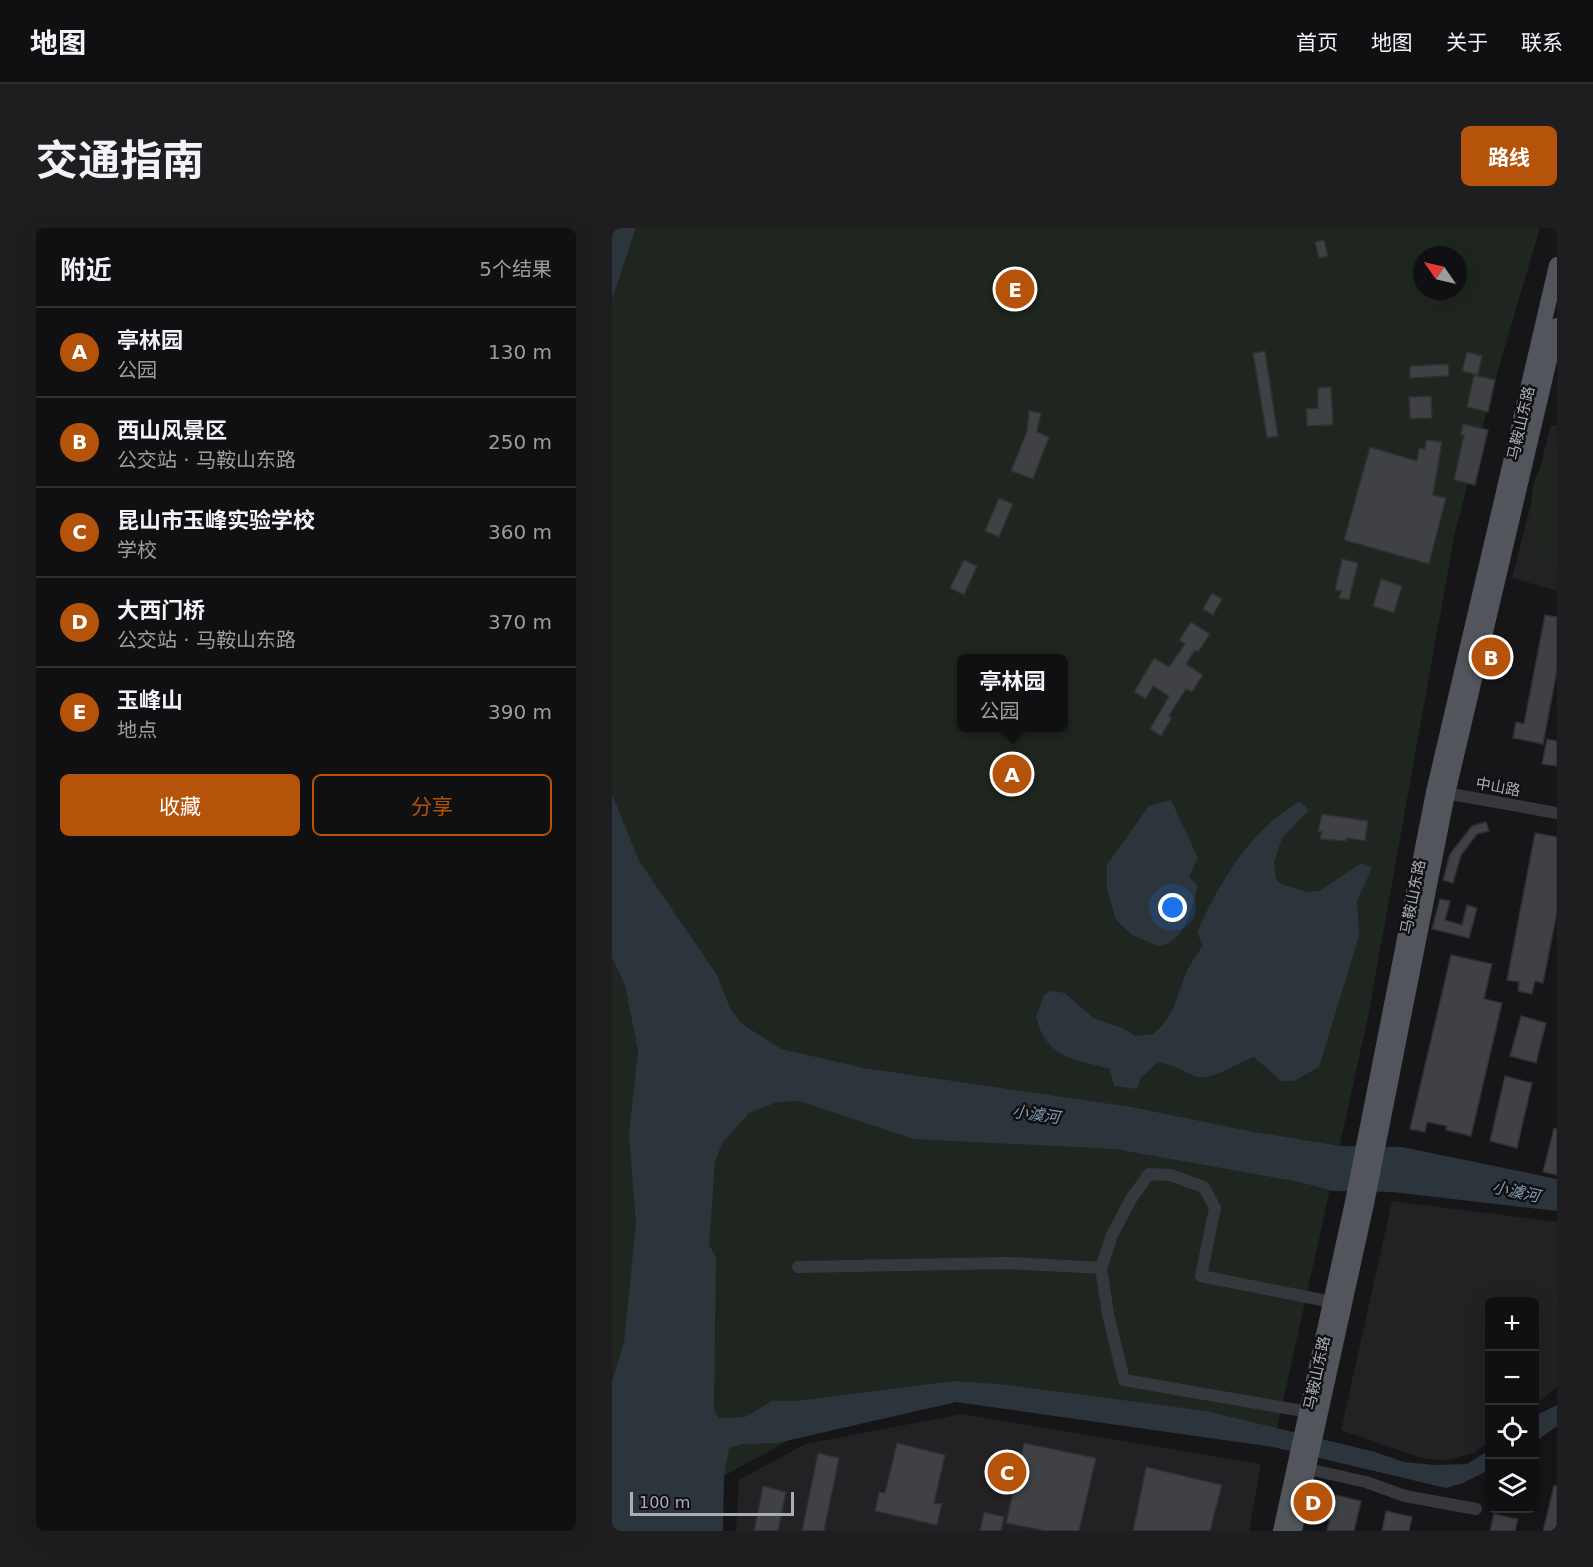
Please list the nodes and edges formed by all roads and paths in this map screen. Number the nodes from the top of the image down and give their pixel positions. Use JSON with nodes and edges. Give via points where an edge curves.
{"nodes":[{"id":1,"x":1557,"y":265,"type":"edge"},
{"id":2,"x":1557,"y":326,"type":"edge"},
{"id":3,"x":1441,"y":793,"type":"junction"},
{"id":4,"x":1557,"y":813,"type":"edge"},
{"id":5,"x":1360,"y":1203,"type":"junction"},
{"id":6,"x":798,"y":1267,"type":"dead end"},
{"id":7,"x":1101,"y":1268,"type":"junction"},
{"id":8,"x":1332,"y":1302,"type":"junction"},
{"id":9,"x":1310,"y":1412,"type":"junction"},
{"id":10,"x":1308,"y":1469,"type":"junction"},
{"id":11,"x":1476,"y":1509,"type":"dead end"},
{"id":12,"x":1281,"y":1531,"type":"edge"},
{"id":13,"x":1294,"y":1531,"type":"edge"}],
"edges":[{"from":1,"to":3,"type":"main road","name":"马鞍山东路"},
{"from":2,"to":3,"type":"main road","name":"马鞍山东路"},
{"from":3,"to":4,"type":"street","name":"中山路"},
{"from":3,"to":5,"type":"main road","name":"马鞍山东路"},
{"from":5,"to":8,"type":"main road","name":"马鞍山东路"},
{"from":5,"to":10,"type":"main road","name":"马鞍山东路"},
{"from":6,"to":7,"type":"street","via":[[1009,1263]]},
{"from":7,"to":8,"type":"street","via":[[1131,1198],[1149,1174],[1170,1175],[1204,1187],[1215,1208],[1201,1276]]},
{"from":7,"to":9,"type":"street","via":[[1124,1380]]},
{"from":8,"to":9,"type":"main road","name":"马鞍山东路"},
{"from":9,"to":12,"type":"main road","name":"马鞍山东路"},
{"from":10,"to":11,"type":"street","via":[[1366,1482],[1405,1496]]},
{"from":10,"to":13,"type":"main road","name":"马鞍山东路"}]}
